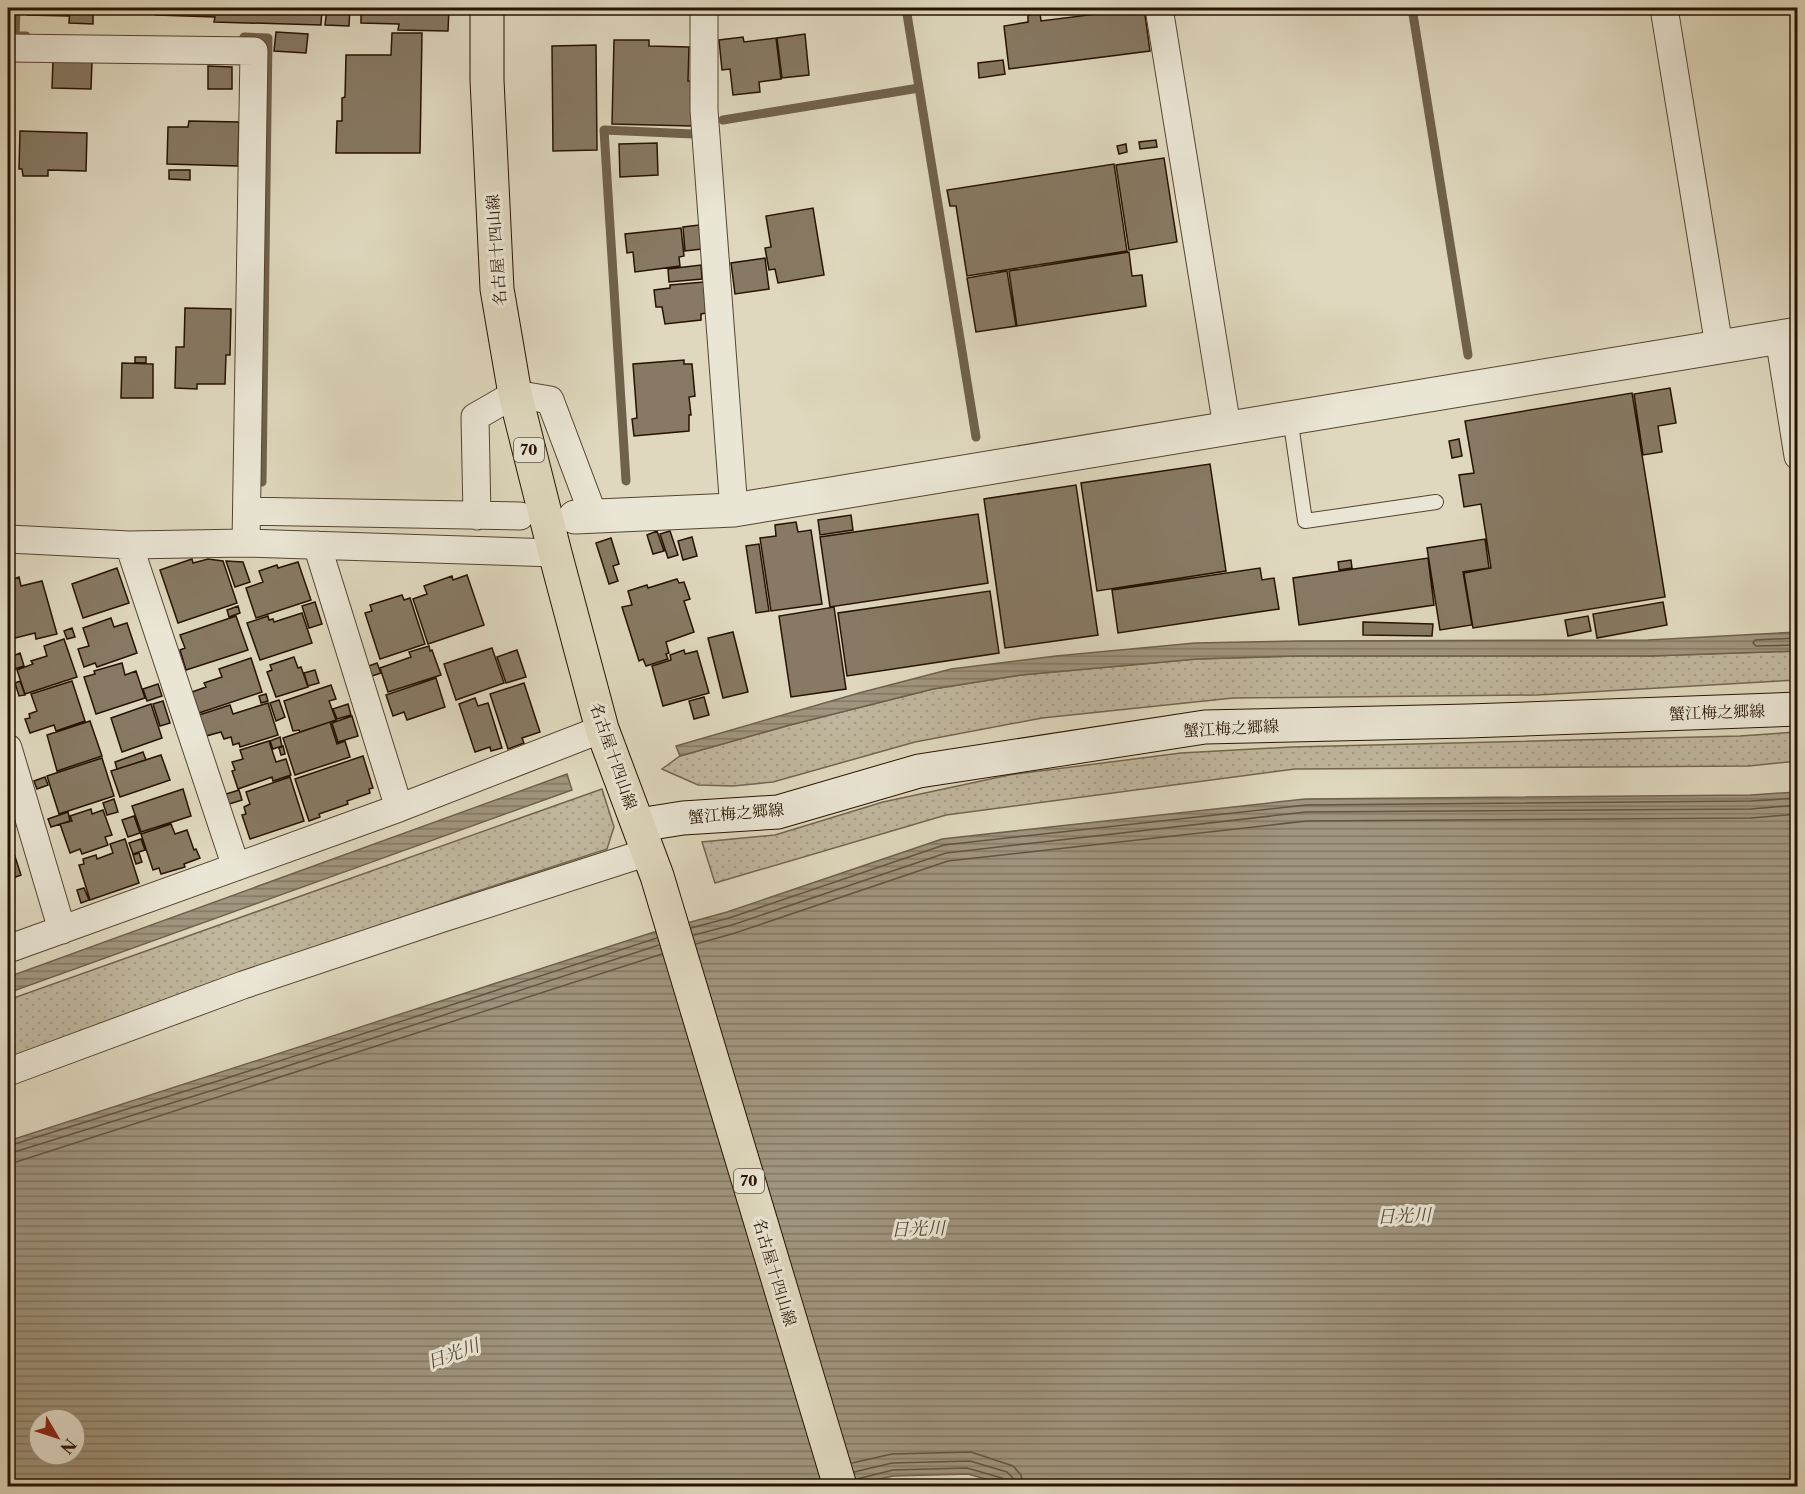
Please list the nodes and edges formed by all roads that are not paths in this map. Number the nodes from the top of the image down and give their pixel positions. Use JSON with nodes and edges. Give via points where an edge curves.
{"nodes":[{"id":1,"x":487,"y":8,"type":"edge"},
{"id":2,"x":704,"y":8,"type":"edge"},
{"id":3,"x":1159,"y":8,"type":"edge"},
{"id":4,"x":1664,"y":8,"type":"edge"},
{"id":5,"x":8,"y":48,"type":"edge"},
{"id":6,"x":1788,"y":336,"type":"edge"},
{"id":7,"x":1719,"y":346,"type":"junction"},
{"id":8,"x":515,"y":394,"type":"junction"},
{"id":9,"x":1290,"y":417,"type":"junction"},
{"id":10,"x":1227,"y":427,"type":"junction"},
{"id":11,"x":1797,"y":456,"type":"edge"},
{"id":12,"x":1436,"y":502,"type":"dead end"},
{"id":13,"x":734,"y":510,"type":"junction"},
{"id":14,"x":247,"y":511,"type":"junction"},
{"id":15,"x":477,"y":516,"type":"junction"},
{"id":16,"x":519,"y":516,"type":"dead end"},
{"id":17,"x":585,"y":517,"type":"joint"},
{"id":18,"x":8,"y":539,"type":"edge"},
{"id":19,"x":246,"y":543,"type":"junction"},
{"id":20,"x":129,"y":545,"type":"junction"},
{"id":21,"x":317,"y":545,"type":"junction"},
{"id":22,"x":555,"y":554,"type":"junction"},
{"id":23,"x":1797,"y":709,"type":"edge"},
{"id":24,"x":602,"y":729,"type":"junction"},
{"id":25,"x":8,"y":748,"type":"edge"},
{"id":26,"x":399,"y":808,"type":"junction"},
{"id":27,"x":648,"y":851,"type":"junction"},
{"id":28,"x":236,"y":867,"type":"junction"},
{"id":29,"x":62,"y":930,"type":"junction"},
{"id":30,"x":8,"y":950,"type":"edge"},
{"id":31,"x":8,"y":1072,"type":"edge"},
{"id":32,"x":840,"y":1486,"type":"edge"}],
"edges":[{"from":1,"to":8,"type":"main road","name":"名古屋十四山線","number":"70","via":[[496,289]]},
{"from":2,"to":13,"type":"street","via":[[704,110]]},
{"from":3,"to":10,"type":"street"},
{"from":4,"to":7,"type":"street"},
{"from":5,"to":14,"type":"street","via":[[254,51]]},
{"from":6,"to":7,"type":"street"},
{"from":6,"to":11,"type":"street"},
{"from":7,"to":9,"type":"street"},
{"from":8,"to":15,"type":"street","via":[[475,417]]},
{"from":8,"to":17,"type":"street","via":[[550,400]]},
{"from":8,"to":22,"type":"main road","name":"名古屋十四山線","number":"70"},
{"from":9,"to":10,"type":"street"},
{"from":9,"to":12,"type":"lane","via":[[1305,521]]},
{"from":10,"to":13,"type":"street"},
{"from":13,"to":17,"type":"street"},
{"from":14,"to":15,"type":"street"},
{"from":14,"to":19,"type":"street"},
{"from":15,"to":16,"type":"street"},
{"from":18,"to":20,"type":"street"},
{"from":19,"to":20,"type":"street"},
{"from":19,"to":21,"type":"street"},
{"from":20,"to":28,"type":"street"},
{"from":21,"to":22,"type":"street"},
{"from":21,"to":26,"type":"street"},
{"from":22,"to":24,"type":"main road","name":"名古屋十四山線","number":"70"},
{"from":23,"to":27,"type":"street","name":"蟹江梅之郷線","via":[[1205,727],[919,771],[778,812],[683,818]]},
{"from":24,"to":26,"type":"street"},
{"from":24,"to":27,"type":"main road","name":"名古屋十四山線","number":"70"},
{"from":25,"to":29,"type":"street"},
{"from":26,"to":28,"type":"street"},
{"from":27,"to":31,"type":"street","via":[[243,985]]},
{"from":27,"to":32,"type":"main road","name":"名古屋十四山線","number":"70"},
{"from":28,"to":29,"type":"street"},
{"from":29,"to":30,"type":"street"}]}
